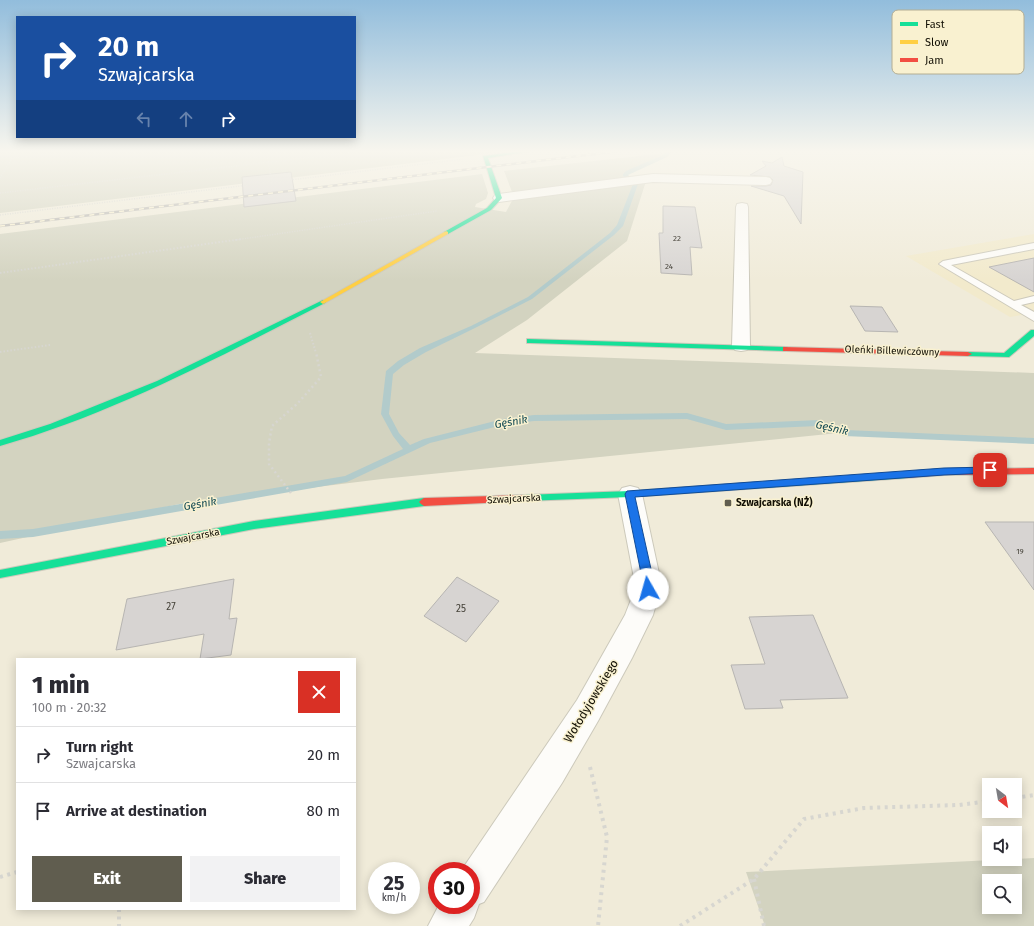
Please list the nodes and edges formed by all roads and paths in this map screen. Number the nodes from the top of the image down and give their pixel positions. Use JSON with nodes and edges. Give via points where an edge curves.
{"nodes":[{"id":1,"x":171,"y":194,"type":"edge"},
{"id":2,"x":498,"y":194,"type":"edge"},
{"id":3,"x":527,"y":194,"type":"edge"},
{"id":4,"x":499,"y":198,"type":"junction"},
{"id":5,"x":742,"y":207,"type":"dead end"},
{"id":6,"x":438,"y":211,"type":"dead end"},
{"id":7,"x":0,"y":215,"type":"edge"},
{"id":8,"x":1034,"y":246,"type":"edge"},
{"id":9,"x":0,"y":272,"type":"edge"},
{"id":10,"x":1034,"y":300,"type":"edge"},
{"id":11,"x":1013,"y":304,"type":"junction"},
{"id":12,"x":300,"y":314,"type":"junction"},
{"id":13,"x":1034,"y":318,"type":"edge"},
{"id":14,"x":1034,"y":332,"type":"edge"},
{"id":15,"x":530,"y":341,"type":"dead end"},
{"id":16,"x":50,"y":345,"type":"dead end"},
{"id":17,"x":741,"y":346,"type":"junction"},
{"id":18,"x":0,"y":352,"type":"edge"},
{"id":19,"x":0,"y":443,"type":"edge"},
{"id":20,"x":1034,"y":471,"type":"edge"},
{"id":21,"x":630,"y":494,"type":"junction"},
{"id":22,"x":295,"y":498,"type":"dead end"},
{"id":23,"x":0,"y":574,"type":"edge"},
{"id":24,"x":579,"y":723,"type":"junction"},
{"id":25,"x":1034,"y":795,"type":"edge"},
{"id":26,"x":1022,"y":797,"type":"edge"},
{"id":27,"x":982,"y":802,"type":"edge"},
{"id":28,"x":16,"y":872,"type":"edge"},
{"id":29,"x":480,"y":875,"type":"edge"},
{"id":30,"x":0,"y":877,"type":"edge"},
{"id":31,"x":754,"y":879,"type":"junction"},
{"id":32,"x":119,"y":910,"type":"edge"},
{"id":33,"x":455,"y":914,"type":"edge"},
{"id":34,"x":118,"y":926,"type":"edge"},
{"id":35,"x":447,"y":926,"type":"edge"},
{"id":36,"x":598,"y":926,"type":"edge"},
{"id":37,"x":680,"y":926,"type":"edge"},
{"id":38,"x":764,"y":926,"type":"edge"}],
"edges":[{"from":1,"to":7,"type":"path"},
{"from":2,"to":4,"type":"street"},
{"from":3,"to":4,"type":"street"},
{"from":4,"to":12,"type":"street","via":[[488,209]]},
{"from":5,"to":17,"type":"street"},
{"from":6,"to":9,"type":"path"},
{"from":8,"to":11,"type":"lane","via":[[943,264]]},
{"from":10,"to":11,"type":"lane"},
{"from":11,"to":13,"type":"lane"},
{"from":12,"to":19,"type":"street","via":[[160,383],[53,426]]},
{"from":12,"to":22,"type":"path","via":[[313,339],[321,378],[289,414],[272,426],[269,443],[269,464]]},
{"from":14,"to":17,"type":"street","name":"Oleńki Billewiczówny","via":[[1006,355]]},
{"from":15,"to":17,"type":"street","name":"Oleńki Billewiczówny"},
{"from":16,"to":18,"type":"path"},
{"from":20,"to":21,"type":"street","name":"Szwajcarska","via":[[944,472]]},
{"from":21,"to":23,"type":"street","name":"Szwajcarska","via":[[410,503],[345,511],[254,525]]},
{"from":21,"to":24,"type":"street","name":"Wołodyjowskiego","via":[[648,589],[634,625],[603,686]]},
{"from":24,"to":29,"type":"street","name":"Wołodyjowskiego"},
{"from":24,"to":36,"type":"path","via":[[607,837]]},
{"from":25,"to":26,"type":"path"},
{"from":27,"to":31,"type":"path","via":[[864,808],[804,819]]},
{"from":28,"to":30,"type":"path"},
{"from":31,"to":37,"type":"path"},
{"from":31,"to":38,"type":"path"},
{"from":32,"to":34,"type":"path"},
{"from":33,"to":35,"type":"street"}]}
